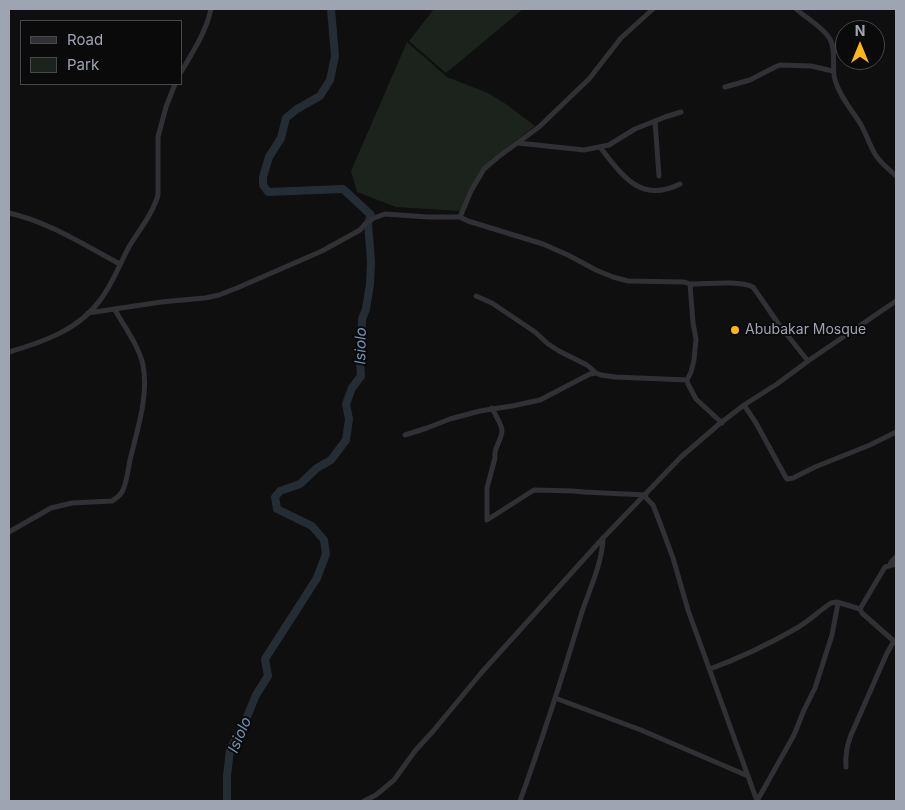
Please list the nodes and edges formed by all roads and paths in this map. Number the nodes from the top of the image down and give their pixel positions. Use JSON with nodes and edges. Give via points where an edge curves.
{"nodes":[{"id":1,"x":210,"y":9,"type":"edge"},
{"id":2,"x":653,"y":9,"type":"edge"},
{"id":3,"x":796,"y":9,"type":"edge"},
{"id":4,"x":182,"y":70,"type":"edge"},
{"id":5,"x":833,"y":72,"type":"junction"},
{"id":6,"x":175,"y":85,"type":"edge"},
{"id":7,"x":725,"y":87,"type":"dead end"},
{"id":8,"x":681,"y":112,"type":"dead end"},
{"id":9,"x":655,"y":121,"type":"junction"},
{"id":10,"x":517,"y":143,"type":"junction"},
{"id":11,"x":600,"y":147,"type":"junction"},
{"id":12,"x":659,"y":176,"type":"dead end"},
{"id":13,"x":896,"y":176,"type":"edge"},
{"id":14,"x":680,"y":184,"type":"dead end"},
{"id":15,"x":9,"y":213,"type":"edge"},
{"id":16,"x":460,"y":217,"type":"junction"},
{"id":17,"x":120,"y":264,"type":"junction"},
{"id":18,"x":690,"y":284,"type":"junction"},
{"id":19,"x":476,"y":296,"type":"dead end"},
{"id":20,"x":896,"y":301,"type":"edge"},
{"id":21,"x":115,"y":310,"type":"junction"},
{"id":22,"x":88,"y":313,"type":"junction"},
{"id":23,"x":9,"y":352,"type":"edge"},
{"id":24,"x":808,"y":361,"type":"junction"},
{"id":25,"x":596,"y":373,"type":"junction"},
{"id":26,"x":687,"y":380,"type":"junction"},
{"id":27,"x":744,"y":405,"type":"junction"},
{"id":28,"x":492,"y":408,"type":"junction"},
{"id":29,"x":722,"y":423,"type":"junction"},
{"id":30,"x":896,"y":432,"type":"edge"},
{"id":31,"x":405,"y":435,"type":"dead end"},
{"id":32,"x":645,"y":495,"type":"junction"},
{"id":33,"x":9,"y":532,"type":"edge"},
{"id":34,"x":603,"y":538,"type":"junction"},
{"id":35,"x":896,"y":557,"type":"edge"},
{"id":36,"x":893,"y":564,"type":"edge"},
{"id":37,"x":838,"y":603,"type":"junction"},
{"id":38,"x":860,"y":609,"type":"junction"},
{"id":39,"x":895,"y":642,"type":"edge"},
{"id":40,"x":710,"y":670,"type":"junction"},
{"id":41,"x":555,"y":698,"type":"junction"},
{"id":42,"x":846,"y":767,"type":"dead end"},
{"id":43,"x":748,"y":776,"type":"junction"},
{"id":44,"x":364,"y":801,"type":"edge"},
{"id":45,"x":520,"y":801,"type":"edge"},
{"id":46,"x":757,"y":801,"type":"edge"}],
"edges":[{"from":1,"to":4,"type":"street","via":[[200,40]]},
{"from":2,"to":10,"type":"street","via":[[621,38],[580,88]]},
{"from":3,"to":5,"type":"street","via":[[823,30],[830,40]]},
{"from":5,"to":7,"type":"street","via":[[811,66],[780,65],[750,80]]},
{"from":5,"to":13,"type":"street","via":[[841,96],[866,132],[876,155]]},
{"from":6,"to":17,"type":"street","via":[[158,137],[158,195]]},
{"from":8,"to":9,"type":"street"},
{"from":9,"to":11,"type":"street"},
{"from":9,"to":12,"type":"street"},
{"from":10,"to":11,"type":"street","via":[[584,150]]},
{"from":10,"to":16,"type":"street","via":[[484,169]]},
{"from":11,"to":14,"type":"street","via":[[620,174],[635,186],[651,191],[670,189]]},
{"from":15,"to":17,"type":"street","via":[[42,223]]},
{"from":16,"to":18,"type":"street","via":[[543,244],[613,277],[628,281]]},
{"from":16,"to":21,"type":"street","via":[[385,214],[322,251],[237,288],[205,298]]},
{"from":17,"to":22,"type":"street","via":[[100,300]]},
{"from":18,"to":24,"type":"street","via":[[742,283],[753,288]]},
{"from":18,"to":26,"type":"street","via":[[696,339],[694,360]]},
{"from":19,"to":25,"type":"street","via":[[492,303]]},
{"from":20,"to":24,"type":"street"},
{"from":21,"to":22,"type":"street"},
{"from":21,"to":33,"type":"street","via":[[144,371],[138,428],[122,493],[112,501],[51,508]]},
{"from":22,"to":23,"type":"street","via":[[65,331]]},
{"from":24,"to":27,"type":"street"},
{"from":25,"to":26,"type":"street","via":[[615,377]]},
{"from":25,"to":28,"type":"street","via":[[540,400]]},
{"from":26,"to":29,"type":"street","via":[[696,399]]},
{"from":27,"to":29,"type":"street"},
{"from":27,"to":30,"type":"street","via":[[787,479]]},
{"from":28,"to":31,"type":"street"},
{"from":28,"to":32,"type":"street","via":[[502,429],[487,488],[487,520],[534,490]]},
{"from":29,"to":32,"type":"street","via":[[681,457]]},
{"from":32,"to":34,"type":"street"},
{"from":32,"to":40,"type":"street","via":[[653,505],[673,558]]},
{"from":34,"to":41,"type":"street","via":[[599,564]]},
{"from":34,"to":44,"type":"street","via":[[482,672],[394,780]]},
{"from":35,"to":36,"type":"street","via":[[891,562]]},
{"from":36,"to":38,"type":"street","via":[[885,567]]},
{"from":37,"to":38,"type":"street"},
{"from":37,"to":40,"type":"street","via":[[831,603],[764,646]]},
{"from":37,"to":46,"type":"street","via":[[832,635],[815,688],[794,735]]},
{"from":38,"to":39,"type":"street"},
{"from":39,"to":42,"type":"street","via":[[887,653],[847,745]]},
{"from":40,"to":43,"type":"street"},
{"from":41,"to":43,"type":"street","via":[[641,730]]},
{"from":41,"to":45,"type":"street"},
{"from":43,"to":46,"type":"street"}]}
